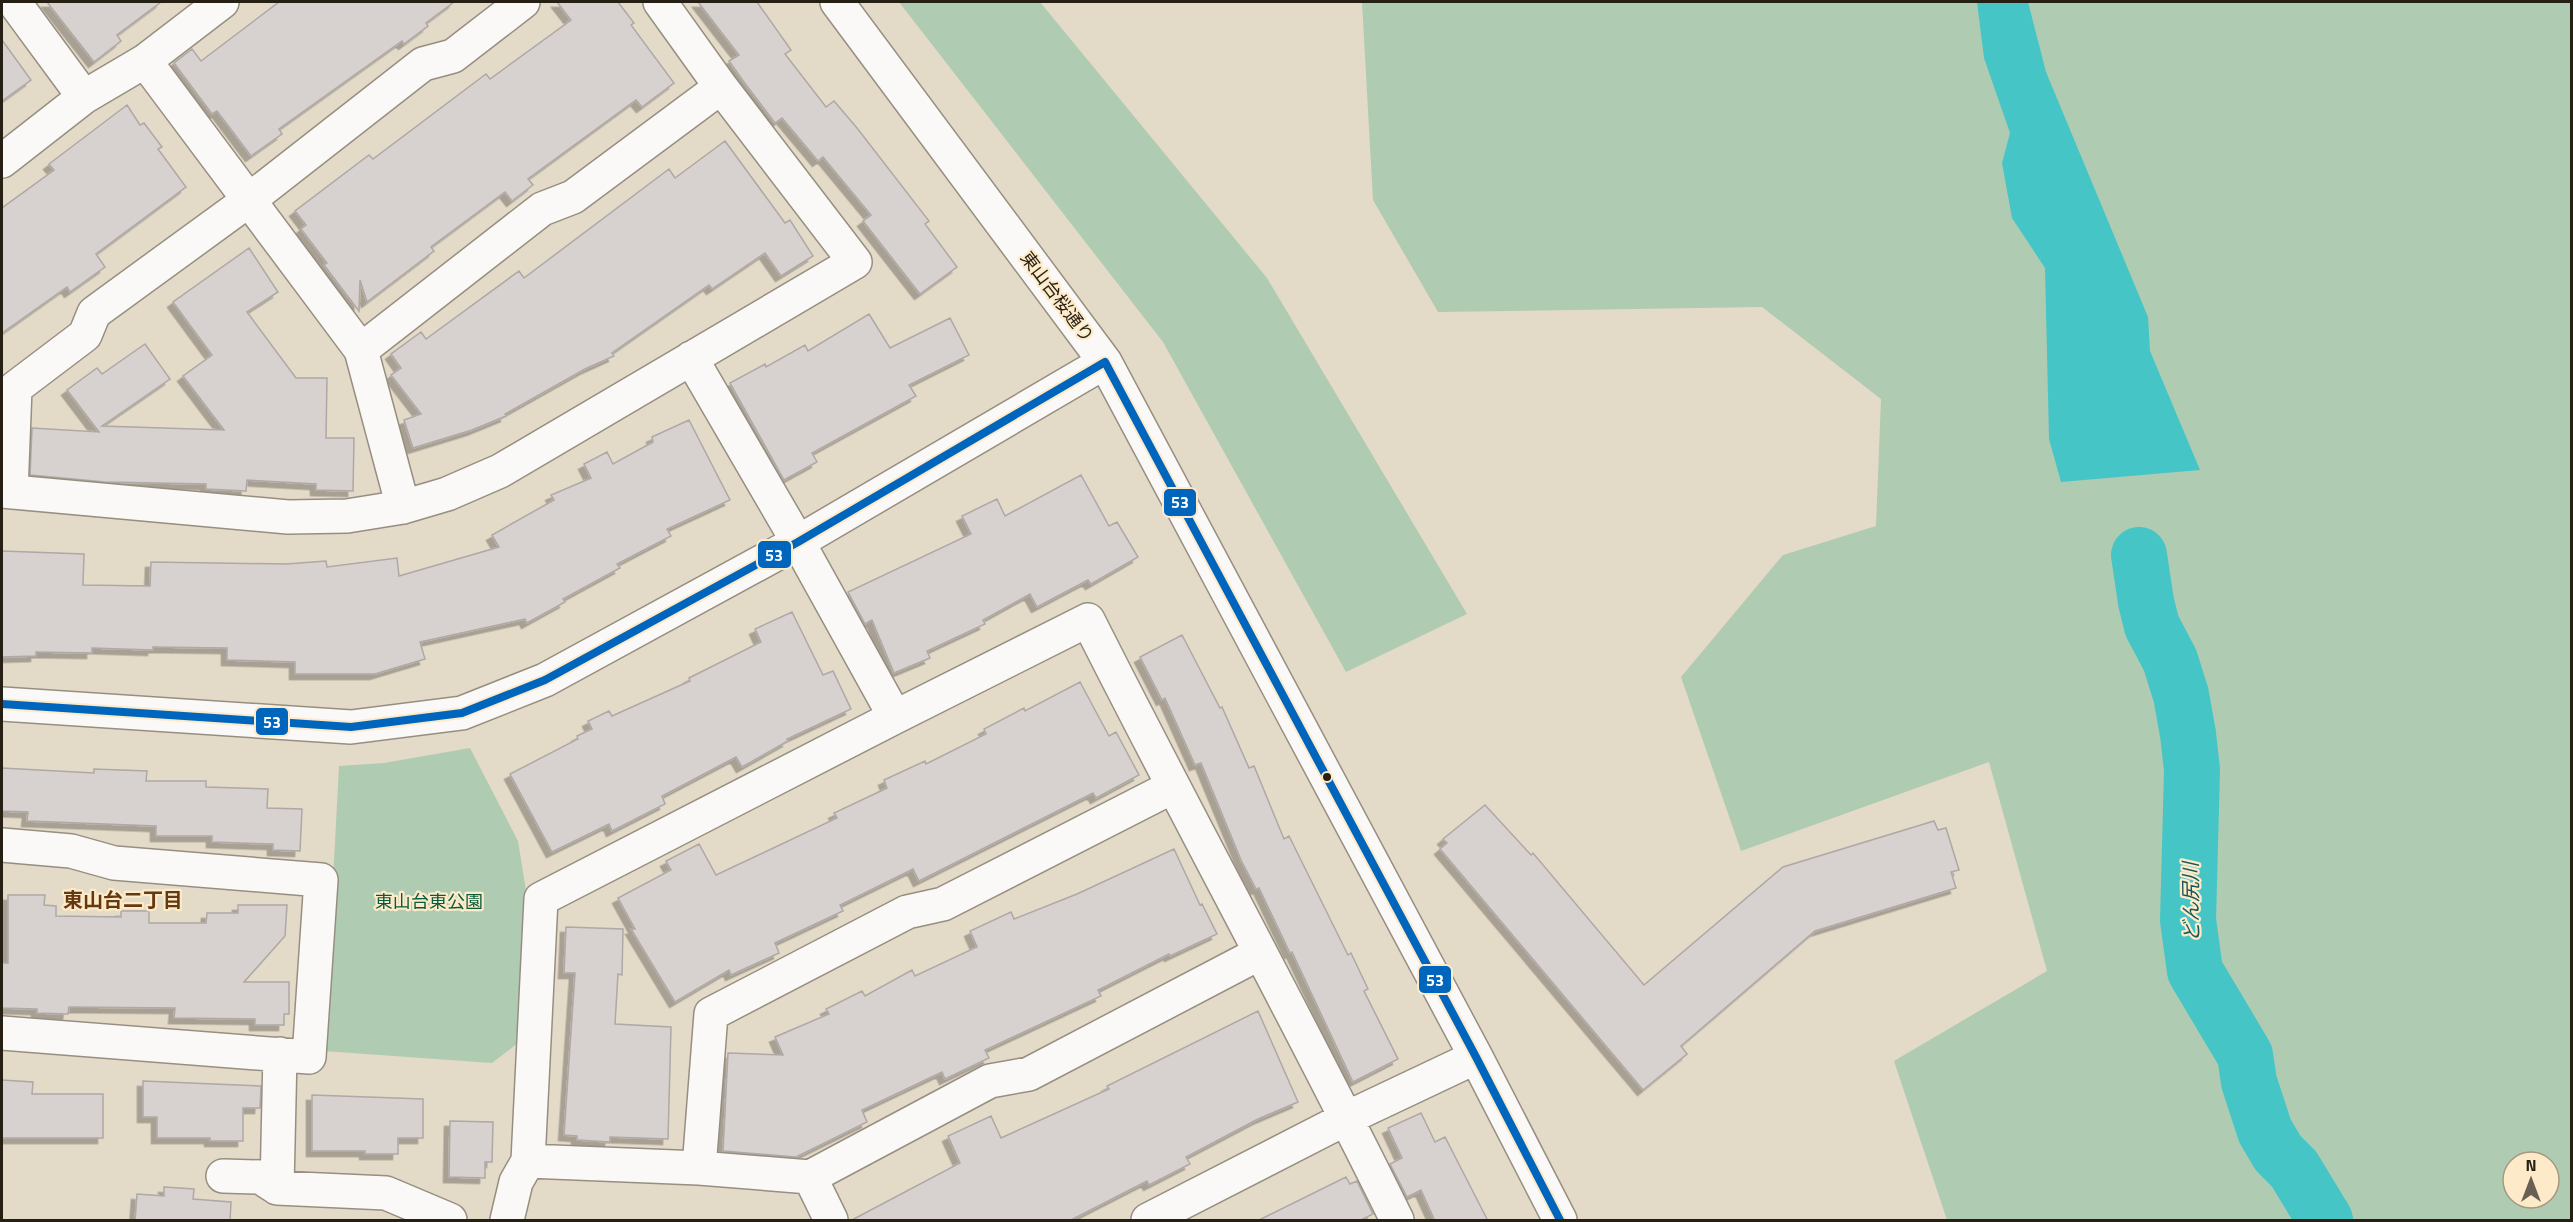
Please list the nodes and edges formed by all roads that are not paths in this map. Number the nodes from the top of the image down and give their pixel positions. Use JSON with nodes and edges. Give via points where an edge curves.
{"nodes":[{"id":1,"x":14,"y":2,"type":"edge"},
{"id":2,"x":222,"y":2,"type":"edge"},
{"id":3,"x":523,"y":2,"type":"edge"},
{"id":4,"x":660,"y":2,"type":"edge"},
{"id":5,"x":837,"y":2,"type":"edge"},
{"id":6,"x":145,"y":61,"type":"junction"},
{"id":7,"x":721,"y":87,"type":"junction"},
{"id":8,"x":84,"y":97,"type":"junction"},
{"id":9,"x":2,"y":161,"type":"edge"},
{"id":10,"x":249,"y":200,"type":"junction"},
{"id":11,"x":361,"y":350,"type":"junction"},
{"id":12,"x":691,"y":358,"type":"junction"},
{"id":13,"x":1105,"y":362,"type":"junction"},
{"id":14,"x":6,"y":492,"type":"edge"},
{"id":15,"x":403,"y":507,"type":"junction"},
{"id":16,"x":798,"y":542,"type":"junction"},
{"id":17,"x":2,"y":704,"type":"edge"},
{"id":18,"x":895,"y":717,"type":"junction"},
{"id":19,"x":1172,"y":787,"type":"junction"},
{"id":20,"x":2,"y":845,"type":"edge"},
{"id":21,"x":1260,"y":953,"type":"junction"},
{"id":22,"x":2,"y":1033,"type":"edge"},
{"id":23,"x":280,"y":1054,"type":"junction"},
{"id":24,"x":1476,"y":1057,"type":"junction"},
{"id":25,"x":1347,"y":1118,"type":"junction"},
{"id":26,"x":528,"y":1161,"type":"junction"},
{"id":27,"x":699,"y":1168,"type":"junction"},
{"id":28,"x":223,"y":1176,"type":"dead end"},
{"id":29,"x":810,"y":1177,"type":"junction"},
{"id":30,"x":277,"y":1188,"type":"junction"},
{"id":31,"x":450,"y":1221,"type":"edge"},
{"id":32,"x":507,"y":1221,"type":"edge"},
{"id":33,"x":831,"y":1221,"type":"edge"},
{"id":34,"x":1148,"y":1221,"type":"edge"},
{"id":35,"x":1397,"y":1221,"type":"edge"},
{"id":36,"x":1560,"y":1221,"type":"edge"}],
"edges":[{"from":1,"to":8,"type":"street"},
{"from":2,"to":6,"type":"street"},
{"from":3,"to":10,"type":"street","via":[[453,56],[423,64]]},
{"from":4,"to":7,"type":"street"},
{"from":5,"to":13,"type":"street","name":"東山台桜通り"},
{"from":6,"to":8,"type":"street"},
{"from":6,"to":10,"type":"street"},
{"from":7,"to":11,"type":"street","via":[[573,197],[542,209]]},
{"from":7,"to":12,"type":"street","via":[[855,262]]},
{"from":8,"to":9,"type":"street"},
{"from":10,"to":11,"type":"street"},
{"from":10,"to":14,"type":"street","via":[[94,313],[85,334],[15,388]]},
{"from":11,"to":15,"type":"street"},
{"from":12,"to":15,"type":"street","via":[[500,471],[447,494]]},
{"from":12,"to":16,"type":"street"},
{"from":13,"to":16,"type":"street"},
{"from":13,"to":24,"type":"street","name":"東山台桜通り"},
{"from":14,"to":15,"type":"street","via":[[288,517],[347,516]]},
{"from":16,"to":17,"type":"street","via":[[545,680],[462,713],[351,727]]},
{"from":16,"to":18,"type":"street"},
{"from":18,"to":19,"type":"street","via":[[1088,620]]},
{"from":18,"to":26,"type":"street","via":[[541,899]]},
{"from":19,"to":21,"type":"street"},
{"from":19,"to":27,"type":"street","via":[[943,904],[907,912],[711,1014]]},
{"from":20,"to":23,"type":"street","via":[[71,851],[114,863],[321,880],[309,1057]]},
{"from":21,"to":25,"type":"street"},
{"from":21,"to":29,"type":"street","via":[[1029,1074],[990,1081]]},
{"from":22,"to":23,"type":"street"},
{"from":23,"to":30,"type":"street"},
{"from":24,"to":25,"type":"street"},
{"from":24,"to":36,"type":"street","name":"東山台桜通り"},
{"from":25,"to":34,"type":"street"},
{"from":25,"to":35,"type":"street"},
{"from":26,"to":27,"type":"street"},
{"from":26,"to":32,"type":"street","via":[[516,1182]]},
{"from":27,"to":29,"type":"street"},
{"from":28,"to":30,"type":"street","via":[[260,1177]]},
{"from":29,"to":33,"type":"street"},
{"from":30,"to":31,"type":"street","via":[[386,1193]]}]}
